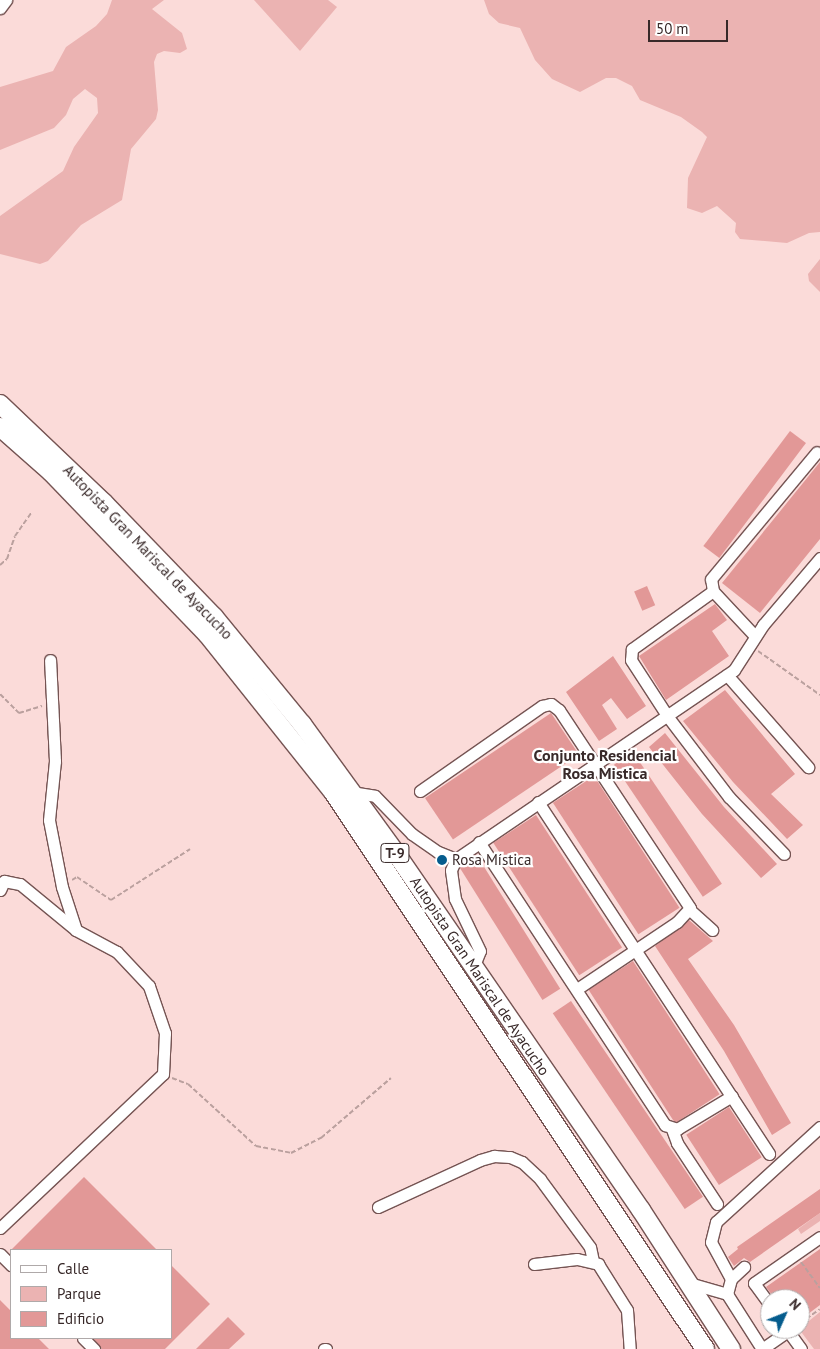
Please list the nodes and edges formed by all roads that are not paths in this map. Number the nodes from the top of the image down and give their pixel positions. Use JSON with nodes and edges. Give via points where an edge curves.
{"nodes":[{"id":1,"x":6,"y":0,"type":"edge"},
{"id":2,"x":0,"y":8,"type":"edge"},
{"id":3,"x":0,"y":404,"type":"edge"},
{"id":4,"x":0,"y":427,"type":"edge"},
{"id":5,"x":817,"y":452,"type":"dead end"},
{"id":6,"x":820,"y":558,"type":"edge"},
{"id":7,"x":713,"y":591,"type":"junction"},
{"id":8,"x":755,"y":636,"type":"junction"},
{"id":9,"x":50,"y":660,"type":"dead end"},
{"id":10,"x":727,"y":675,"type":"junction"},
{"id":11,"x":668,"y":716,"type":"junction"},
{"id":12,"x":596,"y":763,"type":"junction"},
{"id":13,"x":808,"y":767,"type":"dead end"},
{"id":14,"x":420,"y":791,"type":"dead end"},
{"id":15,"x":351,"y":792,"type":"junction"},
{"id":16,"x":538,"y":802,"type":"junction"},
{"id":17,"x":479,"y":842,"type":"junction"},
{"id":18,"x":784,"y":854,"type":"dead end"},
{"id":19,"x":456,"y":858,"type":"junction"},
{"id":20,"x":0,"y":890,"type":"edge"},
{"id":21,"x":690,"y":910,"type":"junction"},
{"id":22,"x":76,"y":930,"type":"junction"},
{"id":23,"x":712,"y":930,"type":"dead end"},
{"id":24,"x":636,"y":949,"type":"junction"},
{"id":25,"x":473,"y":968,"type":"junction"},
{"id":26,"x":576,"y":988,"type":"junction"},
{"id":27,"x":732,"y":1096,"type":"junction"},
{"id":28,"x":820,"y":1127,"type":"edge"},
{"id":29,"x":672,"y":1129,"type":"junction"},
{"id":30,"x":769,"y":1154,"type":"dead end"},
{"id":31,"x":717,"y":1204,"type":"dead end"},
{"id":32,"x":378,"y":1207,"type":"dead end"},
{"id":33,"x":0,"y":1228,"type":"edge"},
{"id":34,"x":820,"y":1236,"type":"edge"},
{"id":35,"x":0,"y":1254,"type":"edge"},
{"id":36,"x":593,"y":1261,"type":"junction"},
{"id":37,"x":10,"y":1264,"type":"edge"},
{"id":38,"x":534,"y":1264,"type":"dead end"},
{"id":39,"x":744,"y":1267,"type":"dead end"},
{"id":40,"x":731,"y":1279,"type":"junction"},
{"id":41,"x":689,"y":1283,"type":"junction"},
{"id":42,"x":760,"y":1292,"type":"edge"},
{"id":43,"x":727,"y":1294,"type":"junction"},
{"id":44,"x":84,"y":1339,"type":"edge"},
{"id":45,"x":776,"y":1339,"type":"edge"},
{"id":46,"x":94,"y":1349,"type":"edge"},
{"id":47,"x":630,"y":1349,"type":"edge"},
{"id":48,"x":704,"y":1349,"type":"edge"},
{"id":49,"x":731,"y":1349,"type":"edge"}],
"edges":[{"from":1,"to":2,"type":"street"},
{"from":3,"to":15,"type":"highway","name":"Autopista Gran Mariscal de Ayacucho","number":"T-9","via":[[104,503],[214,617],[302,724]]},
{"from":4,"to":48,"type":"highway","name":"Autopista Gran Mariscal de Ayacucho","number":"T-9","via":[[51,472],[183,607],[255,691],[333,792]]},
{"from":5,"to":7,"type":"street","via":[[713,575],[710,584]]},
{"from":6,"to":8,"type":"street"},
{"from":7,"to":8,"type":"street"},
{"from":7,"to":11,"type":"street","via":[[630,652],[631,660]]},
{"from":8,"to":10,"type":"street","via":[[742,662]]},
{"from":9,"to":22,"type":"street","via":[[55,761],[49,820],[62,887]]},
{"from":10,"to":11,"type":"street"},
{"from":10,"to":13,"type":"street"},
{"from":11,"to":12,"type":"street"},
{"from":11,"to":18,"type":"street","via":[[729,797]]},
{"from":12,"to":14,"type":"street","via":[[559,710],[547,704]]},
{"from":12,"to":16,"type":"street"},
{"from":12,"to":21,"type":"street","via":[[688,901]]},
{"from":15,"to":19,"type":"street","via":[[375,796],[412,834],[438,852]]},
{"from":15,"to":25,"type":"highway","name":"Autopista Gran Mariscal de Ayacucho","number":"T-9"},
{"from":16,"to":17,"type":"street"},
{"from":16,"to":24,"type":"street"},
{"from":17,"to":19,"type":"street"},
{"from":17,"to":26,"type":"street"},
{"from":19,"to":25,"type":"street","via":[[451,870],[455,899],[480,951]]},
{"from":20,"to":22,"type":"street","via":[[4,881],[20,884]]},
{"from":21,"to":23,"type":"street"},
{"from":21,"to":24,"type":"street"},
{"from":22,"to":33,"type":"street","via":[[117,952],[150,986],[165,1033],[163,1074]]},
{"from":24,"to":26,"type":"street"},
{"from":24,"to":27,"type":"street"},
{"from":25,"to":41,"type":"highway","name":"Autopista Gran Mariscal de Ayacucho","number":"T-9"},
{"from":26,"to":29,"type":"street","via":[[662,1122]]},
{"from":27,"to":29,"type":"street","via":[[686,1125]]},
{"from":27,"to":30,"type":"street"},
{"from":28,"to":40,"type":"street","via":[[716,1222],[712,1233],[713,1250]]},
{"from":29,"to":31,"type":"street","via":[[677,1143]]},
{"from":32,"to":36,"type":"street","via":[[480,1160],[494,1156],[510,1157],[527,1166],[540,1179],[590,1247]]},
{"from":34,"to":42,"type":"street","via":[[754,1283]]},
{"from":35,"to":37,"type":"street"},
{"from":36,"to":38,"type":"street","via":[[577,1259]]},
{"from":36,"to":47,"type":"street","via":[[602,1268],[624,1303],[630,1327]]},
{"from":39,"to":40,"type":"street"},
{"from":40,"to":43,"type":"street"},
{"from":41,"to":43,"type":"street"},
{"from":41,"to":49,"type":"highway","name":"Autopista Gran Mariscal de Ayacucho","number":"T-9"},
{"from":43,"to":45,"type":"street","via":[[762,1349]]},
{"from":44,"to":46,"type":"street"}]}
